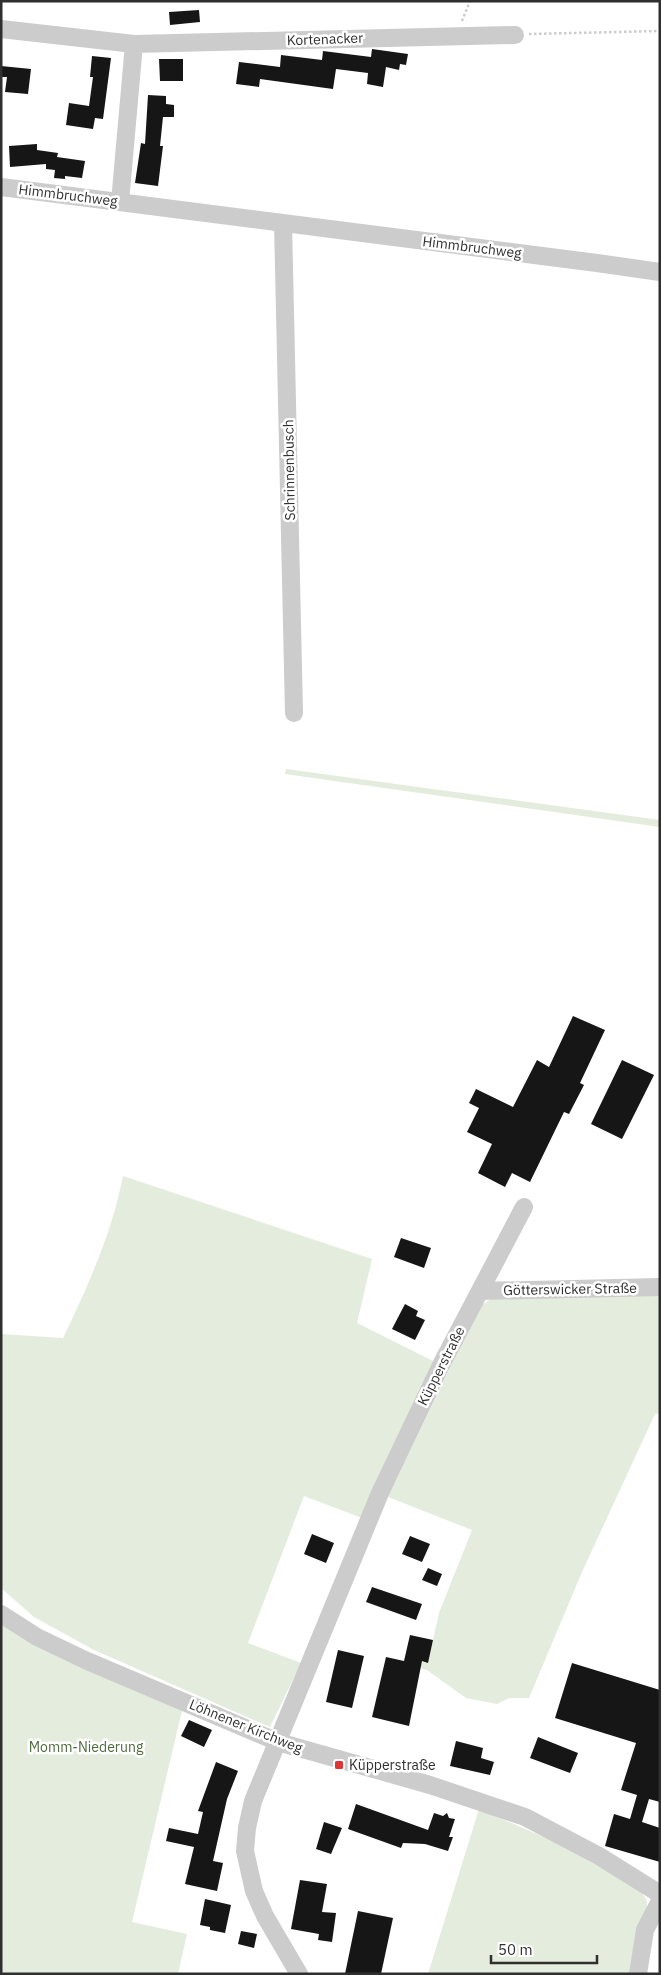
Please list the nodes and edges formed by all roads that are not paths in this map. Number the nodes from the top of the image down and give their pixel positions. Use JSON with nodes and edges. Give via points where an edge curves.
{"nodes":[{"id":1,"x":1,"y":29,"type":"edge"},
{"id":2,"x":515,"y":35,"type":"road end"},
{"id":3,"x":134,"y":44,"type":"junction"},
{"id":4,"x":1,"y":187,"type":"edge"},
{"id":5,"x":120,"y":202,"type":"junction"},
{"id":6,"x":283,"y":225,"type":"junction"},
{"id":7,"x":660,"y":272,"type":"edge"},
{"id":8,"x":294,"y":713,"type":"dead end"},
{"id":9,"x":524,"y":1207,"type":"dead end"},
{"id":10,"x":660,"y":1287,"type":"edge"},
{"id":11,"x":480,"y":1292,"type":"junction"},
{"id":12,"x":1,"y":1614,"type":"edge"},
{"id":13,"x":278,"y":1742,"type":"junction"},
{"id":14,"x":660,"y":1894,"type":"edge"},
{"id":15,"x":660,"y":1901,"type":"edge"},
{"id":16,"x":299,"y":1974,"type":"edge"},
{"id":17,"x":638,"y":1974,"type":"edge"}],
"edges":[{"from":1,"to":3,"type":"street","name":"Kortenacker"},
{"from":2,"to":3,"type":"street","name":"Kortenacker"},
{"from":3,"to":5,"type":"street"},
{"from":4,"to":5,"type":"street","name":"Himmbruchweg"},
{"from":5,"to":6,"type":"street","name":"Himmbruchweg"},
{"from":6,"to":7,"type":"street","name":"Himmbruchweg"},
{"from":6,"to":8,"type":"street","name":"Schrinnenbusch"},
{"from":9,"to":11,"type":"street","name":"Küpperstraße"},
{"from":10,"to":11,"type":"street","name":"Götterswicker Straße"},
{"from":11,"to":13,"type":"street","name":"Küpperstraße","via":[[441,1365],[368,1520]]},
{"from":12,"to":13,"type":"street","name":"Löhnener Kirchweg","via":[[37,1637],[85,1660]]},
{"from":13,"to":14,"type":"street","name":"Löhnener Kirchweg","via":[[430,1785],[525,1817],[599,1856]]},
{"from":13,"to":16,"type":"street","name":"Küpperstraße","via":[[253,1800],[245,1851],[254,1891]]},
{"from":15,"to":17,"type":"street","via":[[645,1930]]}]}
